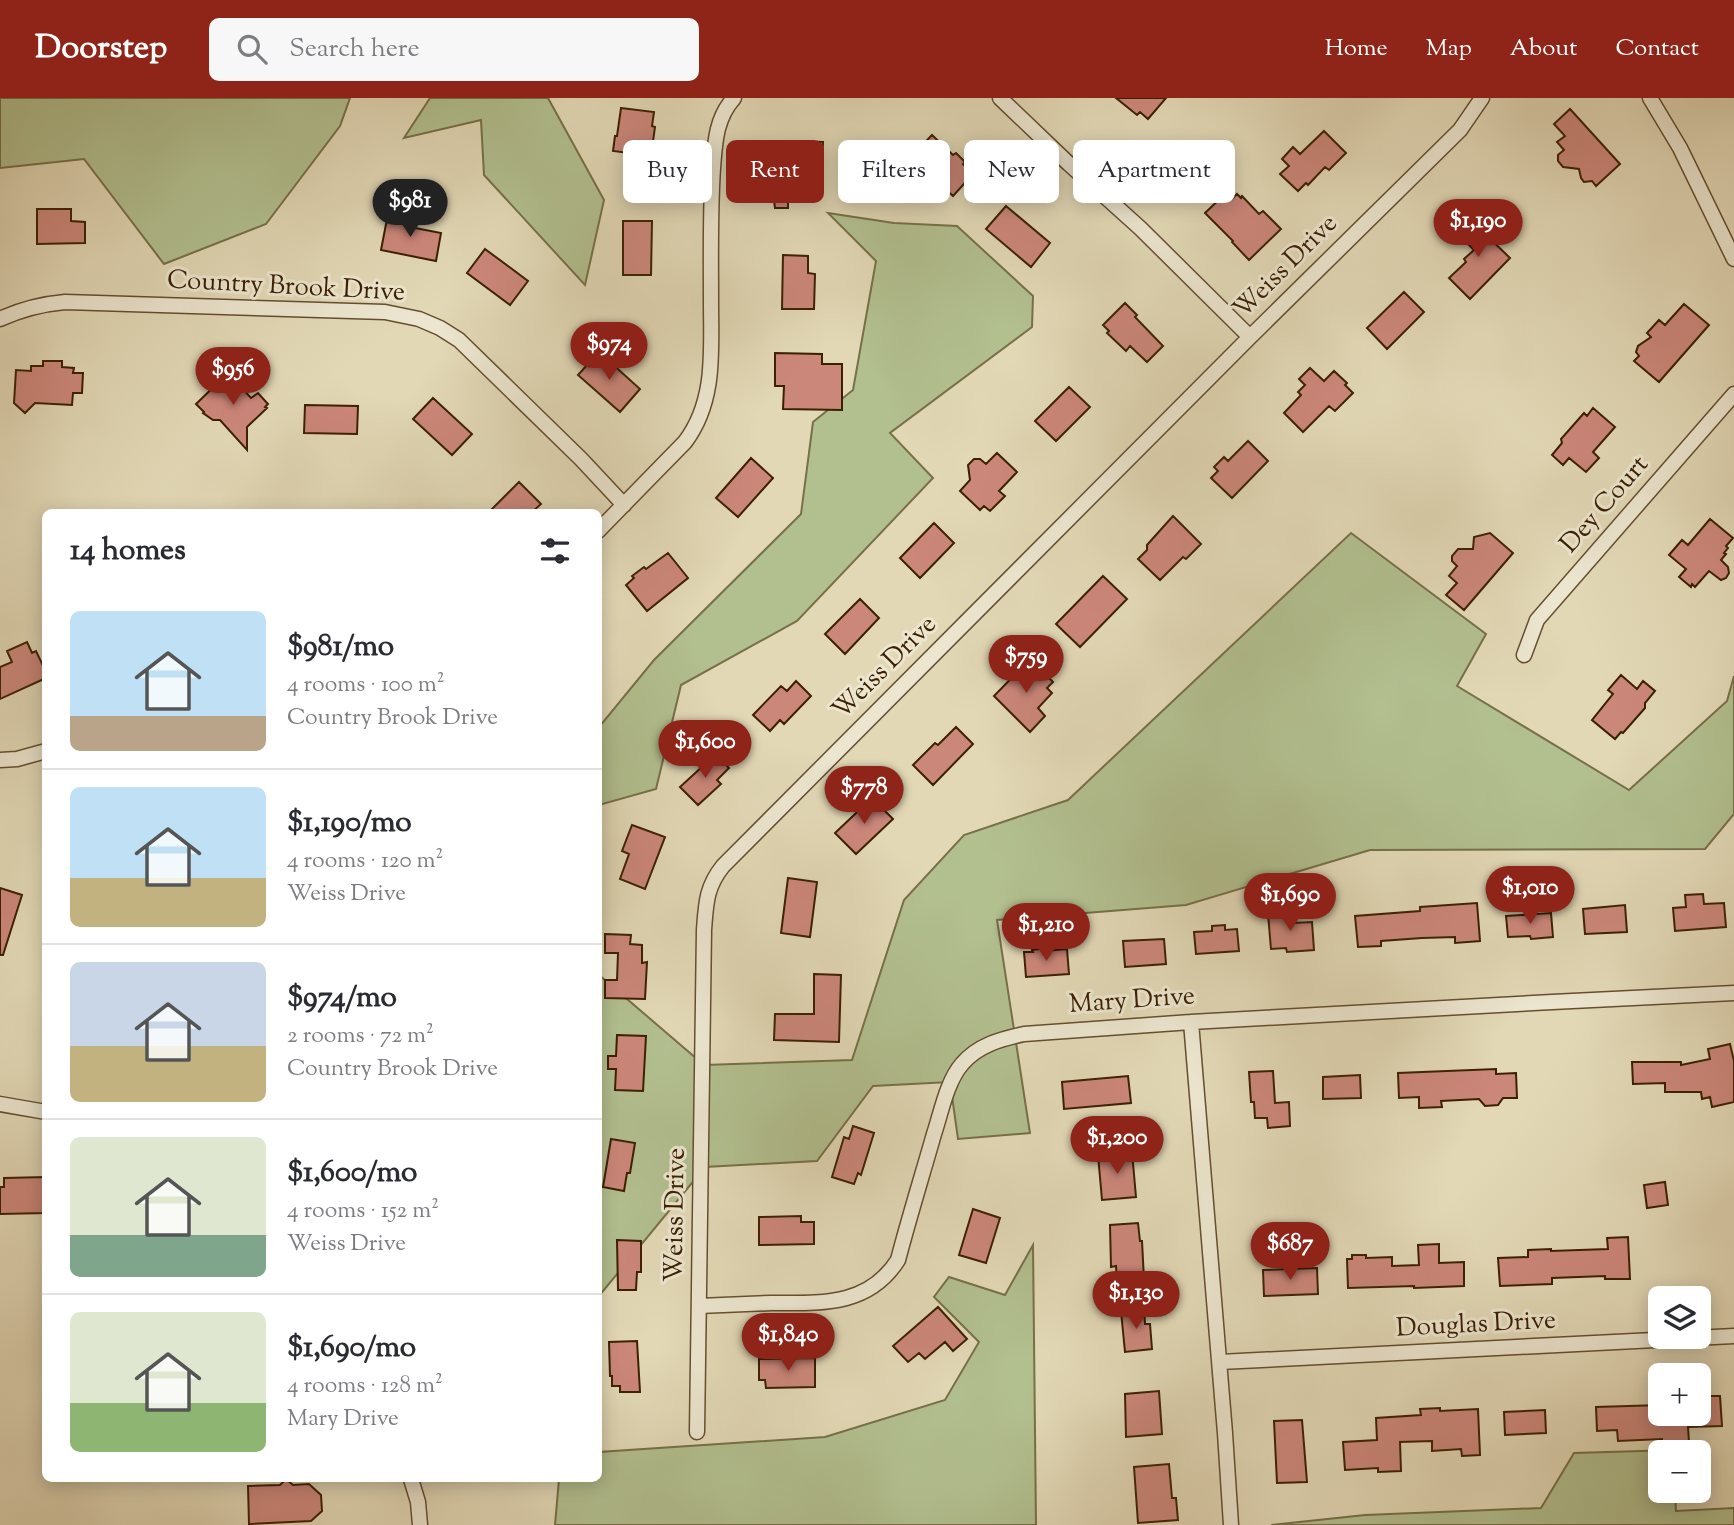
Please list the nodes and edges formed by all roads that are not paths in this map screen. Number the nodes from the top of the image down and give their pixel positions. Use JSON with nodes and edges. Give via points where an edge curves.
{"nodes":[{"id":1,"x":734,"y":98,"type":"edge"},
{"id":2,"x":1000,"y":98,"type":"edge"},
{"id":3,"x":1482,"y":98,"type":"edge"},
{"id":4,"x":1650,"y":98,"type":"edge"},
{"id":5,"x":1734,"y":259,"type":"edge"},
{"id":6,"x":0,"y":319,"type":"edge"},
{"id":7,"x":1250,"y":337,"type":"junction"},
{"id":8,"x":1734,"y":394,"type":"edge"},
{"id":9,"x":624,"y":505,"type":"junction"},
{"id":10,"x":602,"y":527,"type":"edge"},
{"id":11,"x":1524,"y":655,"type":"dead end"},
{"id":12,"x":42,"y":752,"type":"edge"},
{"id":13,"x":0,"y":760,"type":"edge"},
{"id":14,"x":1734,"y":993,"type":"edge"},
{"id":15,"x":1191,"y":1022,"type":"junction"},
{"id":16,"x":0,"y":1104,"type":"edge"},
{"id":17,"x":42,"y":1111,"type":"edge"},
{"id":18,"x":699,"y":1306,"type":"junction"},
{"id":19,"x":1734,"y":1336,"type":"edge"},
{"id":20,"x":1220,"y":1362,"type":"junction"},
{"id":21,"x":696,"y":1432,"type":"dead end"},
{"id":22,"x":412,"y":1482,"type":"edge"},
{"id":23,"x":421,"y":1525,"type":"edge"},
{"id":24,"x":1231,"y":1525,"type":"edge"}],
"edges":[{"from":1,"to":9,"type":"street","via":[[716,134],[706,401],[685,442]]},
{"from":2,"to":7,"type":"street"},
{"from":3,"to":7,"type":"street","name":"Weiss Drive","via":[[1460,131]]},
{"from":4,"to":5,"type":"street"},
{"from":6,"to":9,"type":"street","name":"Country Brook Drive","via":[[20,310],[65,302],[328,310],[419,318],[459,340]]},
{"from":7,"to":18,"type":"street","name":"Weiss Drive","via":[[716,875],[707,896],[704,930]]},
{"from":8,"to":11,"type":"street","name":"Dey Court","via":[[1537,620]]},
{"from":9,"to":10,"type":"street"},
{"from":12,"to":13,"type":"street"},
{"from":14,"to":15,"type":"street","name":"Mary Drive"},
{"from":15,"to":18,"type":"street","name":"Mary Drive","via":[[1024,1034],[981,1048],[956,1072],[898,1259],[884,1278],[866,1292],[844,1300]]},
{"from":15,"to":20,"type":"street"},
{"from":16,"to":17,"type":"street"},
{"from":18,"to":21,"type":"street","name":"Weiss Drive"},
{"from":19,"to":20,"type":"street","name":"Douglas Drive"},
{"from":20,"to":24,"type":"street"},
{"from":22,"to":23,"type":"street"}]}
